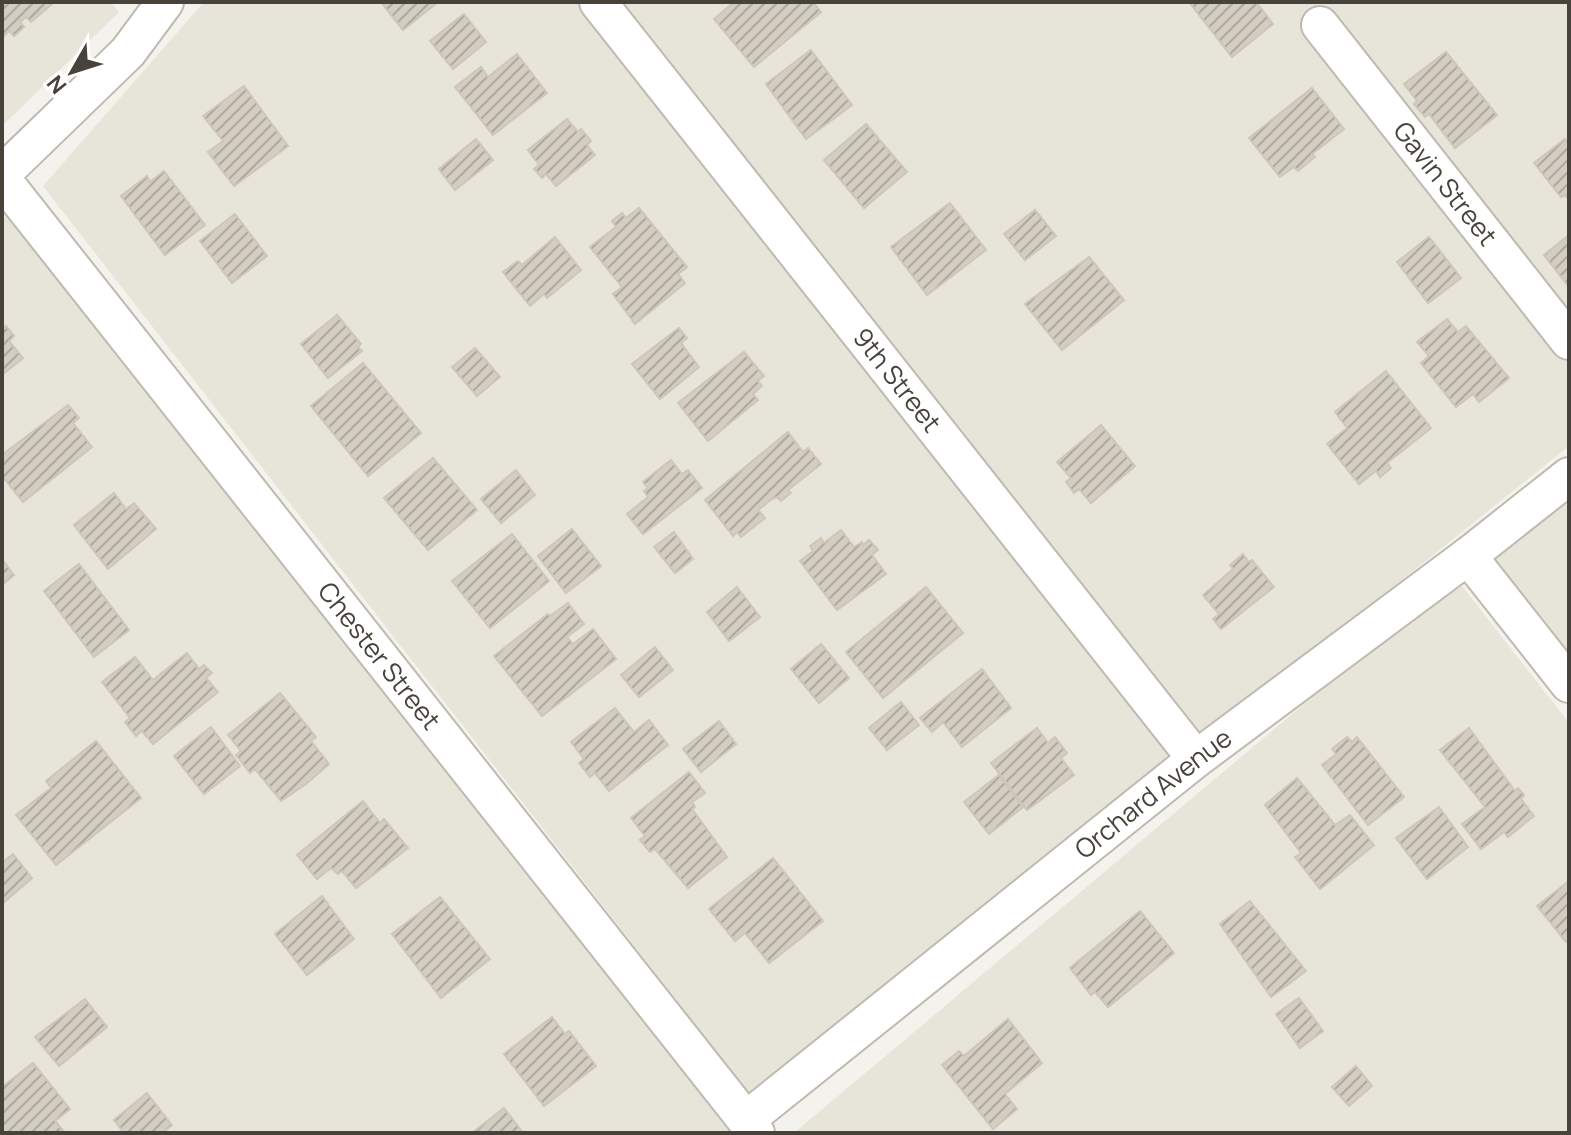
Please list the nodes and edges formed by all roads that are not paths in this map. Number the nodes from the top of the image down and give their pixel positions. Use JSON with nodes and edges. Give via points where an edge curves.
{"nodes":[{"id":1,"x":165,"y":2,"type":"edge"},
{"id":2,"x":598,"y":2,"type":"edge"},
{"id":3,"x":1320,"y":25,"type":"dead end"},
{"id":4,"x":2,"y":177,"type":"edge"},
{"id":5,"x":1569,"y":341,"type":"edge"},
{"id":6,"x":1569,"y":476,"type":"edge"},
{"id":7,"x":1468,"y":556,"type":"junction"},
{"id":8,"x":1569,"y":684,"type":"edge"},
{"id":9,"x":1196,"y":759,"type":"junction"},
{"id":10,"x":751,"y":1126,"type":"edge"}],
"edges":[{"from":1,"to":4,"type":"street","via":[[128,52]]},
{"from":2,"to":9,"type":"street","name":"9th Street"},
{"from":3,"to":5,"type":"street","name":"Gavin Street"},
{"from":4,"to":10,"type":"street","name":"Chester Street"},
{"from":6,"to":7,"type":"street","name":"Orchard Avenue"},
{"from":7,"to":8,"type":"street"},
{"from":7,"to":9,"type":"street","name":"Orchard Avenue"},
{"from":9,"to":10,"type":"street","name":"Orchard Avenue"}]}
